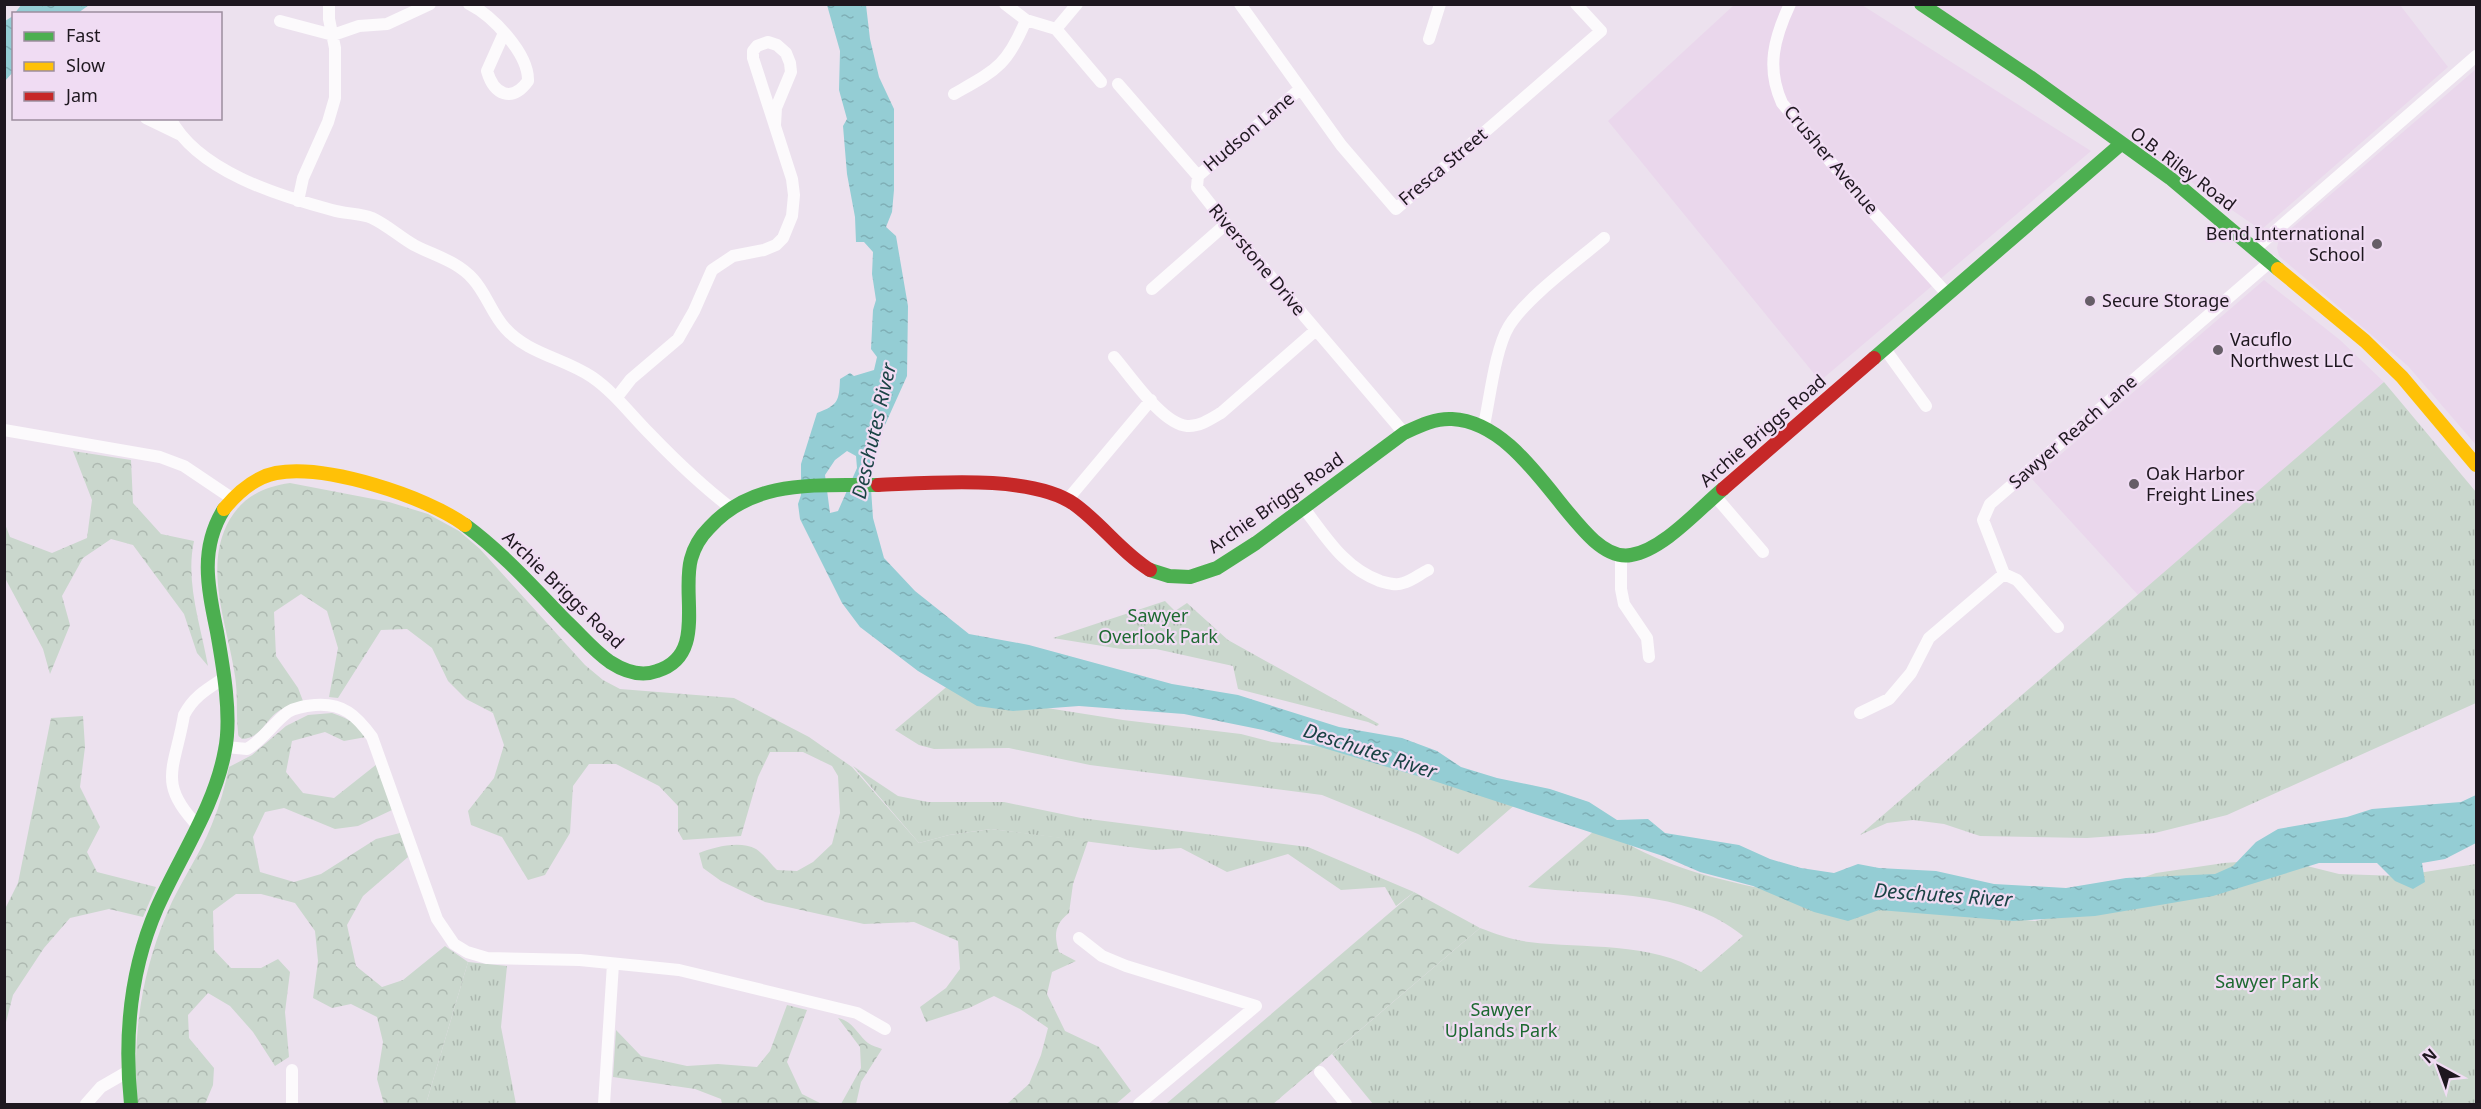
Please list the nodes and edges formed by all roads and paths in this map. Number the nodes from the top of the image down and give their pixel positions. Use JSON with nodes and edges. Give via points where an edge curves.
{"nodes":[{"id":1,"x":329,"y":4,"type":"edge"},
{"id":2,"x":430,"y":4,"type":"edge"},
{"id":3,"x":469,"y":4,"type":"edge"},
{"id":4,"x":1005,"y":4,"type":"edge"},
{"id":5,"x":1077,"y":4,"type":"edge"},
{"id":6,"x":1240,"y":4,"type":"edge"},
{"id":7,"x":1440,"y":4,"type":"edge"},
{"id":8,"x":1576,"y":4,"type":"edge"},
{"id":9,"x":1790,"y":4,"type":"edge"},
{"id":10,"x":1921,"y":4,"type":"edge"},
{"id":11,"x":1026,"y":20,"type":"junction"},
{"id":12,"x":280,"y":21,"type":"dead end"},
{"id":13,"x":1056,"y":29,"type":"junction"},
{"id":14,"x":504,"y":33,"type":"junction"},
{"id":15,"x":333,"y":35,"type":"junction"},
{"id":16,"x":1429,"y":39,"type":"dead end"},
{"id":17,"x":2476,"y":56,"type":"edge"},
{"id":18,"x":1101,"y":82,"type":"dead end"},
{"id":19,"x":1118,"y":84,"type":"dead end"},
{"id":20,"x":1299,"y":89,"type":"junction"},
{"id":21,"x":954,"y":94,"type":"dead end"},
{"id":22,"x":150,"y":120,"type":"edge"},
{"id":23,"x":171,"y":120,"type":"edge"},
{"id":24,"x":775,"y":125,"type":"junction"},
{"id":25,"x":180,"y":135,"type":"junction"},
{"id":26,"x":2121,"y":144,"type":"junction"},
{"id":27,"x":1198,"y":176,"type":"junction"},
{"id":28,"x":298,"y":201,"type":"junction"},
{"id":29,"x":1226,"y":224,"type":"junction"},
{"id":30,"x":1604,"y":238,"type":"dead end"},
{"id":31,"x":2256,"y":248,"type":"junction"},
{"id":32,"x":2271,"y":261,"type":"junction"},
{"id":33,"x":1152,"y":289,"type":"dead end"},
{"id":34,"x":1948,"y":295,"type":"junction"},
{"id":35,"x":1316,"y":330,"type":"junction"},
{"id":36,"x":1885,"y":349,"type":"junction"},
{"id":37,"x":1114,"y":357,"type":"dead end"},
{"id":38,"x":617,"y":398,"type":"junction"},
{"id":39,"x":1151,"y":400,"type":"junction"},
{"id":40,"x":1926,"y":406,"type":"dead end"},
{"id":41,"x":1484,"y":425,"type":"junction"},
{"id":42,"x":4,"y":430,"type":"edge"},
{"id":43,"x":1404,"y":433,"type":"junction"},
{"id":44,"x":2476,"y":465,"type":"edge"},
{"id":45,"x":1714,"y":496,"type":"junction"},
{"id":46,"x":233,"y":499,"type":"junction"},
{"id":47,"x":1068,"y":499,"type":"junction"},
{"id":48,"x":1303,"y":507,"type":"junction"},
{"id":49,"x":731,"y":508,"type":"junction"},
{"id":50,"x":1763,"y":552,"type":"dead end"},
{"id":51,"x":1621,"y":556,"type":"junction"},
{"id":52,"x":1428,"y":570,"type":"dead end"},
{"id":53,"x":2004,"y":574,"type":"junction"},
{"id":54,"x":2058,"y":627,"type":"dead end"},
{"id":55,"x":1649,"y":657,"type":"dead end"},
{"id":56,"x":224,"y":678,"type":"junction"},
{"id":57,"x":1860,"y":713,"type":"dead end"},
{"id":58,"x":226,"y":747,"type":"junction"},
{"id":59,"x":199,"y":827,"type":"junction"},
{"id":60,"x":1079,"y":938,"type":"dead end"},
{"id":61,"x":613,"y":964,"type":"junction"},
{"id":62,"x":885,"y":1029,"type":"dead end"},
{"id":63,"x":292,"y":1070,"type":"dead end"},
{"id":64,"x":127,"y":1072,"type":"junction"},
{"id":65,"x":1320,"y":1072,"type":"dead end"},
{"id":66,"x":86,"y":1104,"type":"edge"},
{"id":67,"x":131,"y":1104,"type":"edge"},
{"id":68,"x":292,"y":1104,"type":"edge"},
{"id":69,"x":604,"y":1104,"type":"edge"},
{"id":70,"x":1139,"y":1104,"type":"edge"},
{"id":71,"x":1346,"y":1104,"type":"edge"}],
"edges":[{"from":1,"to":15,"type":"street"},
{"from":2,"to":15,"type":"street","via":[[387,24],[359,26]]},
{"from":3,"to":14,"type":"street"},
{"from":4,"to":11,"type":"street"},
{"from":5,"to":13,"type":"street"},
{"from":6,"to":20,"type":"street","name":"Fresca Street"},
{"from":7,"to":16,"type":"street"},
{"from":8,"to":20,"type":"street","name":"Fresca Street","via":[[1601,31],[1396,209]]},
{"from":9,"to":34,"type":"street","name":"Crusher Avenue","via":[[1773,55],[1776,89],[1782,102],[1863,201]]},
{"from":10,"to":26,"type":"street","name":"O.B. Riley Road","via":[[2012,64]]},
{"from":11,"to":13,"type":"street"},
{"from":11,"to":21,"type":"street","via":[[1015,47],[1003,63]]},
{"from":12,"to":15,"type":"street"},
{"from":13,"to":18,"type":"street"},
{"from":14,"to":14,"type":"street","via":[[528,71],[528,81],[513,94],[495,88],[487,71]]},
{"from":15,"to":28,"type":"street","via":[[335,98],[303,178]]},
{"from":17,"to":31,"type":"street"},
{"from":19,"to":27,"type":"street","name":"Riverstone Drive"},
{"from":20,"to":27,"type":"street","name":"Hudson Lane"},
{"from":22,"to":25,"type":"street"},
{"from":23,"to":25,"type":"street"},
{"from":24,"to":24,"type":"street","via":[[776,108],[791,72],[786,53],[768,42],[757,46],[753,58]]},
{"from":24,"to":38,"type":"street","via":[[794,195],[792,216],[783,237],[776,245],[733,256],[712,270],[678,339],[631,379]]},
{"from":25,"to":28,"type":"street","via":[[203,156],[254,184]]},
{"from":26,"to":31,"type":"street","name":"O.B. Riley Road"},
{"from":26,"to":34,"type":"street","name":"Archie Briggs Road"},
{"from":27,"to":29,"type":"street","name":"Riverstone Drive","via":[[1197,187]]},
{"from":28,"to":38,"type":"street","via":[[371,217],[412,244],[463,269],[505,328],[518,339],[578,369]]},
{"from":29,"to":33,"type":"street"},
{"from":29,"to":35,"type":"street","name":"Riverstone Drive"},
{"from":30,"to":41,"type":"street","via":[[1524,308],[1508,327]]},
{"from":31,"to":32,"type":"street","name":"O.B. Riley Road"},
{"from":32,"to":44,"type":"street","name":"O.B. Riley Road","via":[[2366,341]]},
{"from":32,"to":53,"type":"street","name":"Sawyer Reach Lane","via":[[1990,504],[1983,520]]},
{"from":34,"to":36,"type":"street","name":"Archie Briggs Road"},
{"from":35,"to":39,"type":"street","via":[[1206,423],[1187,426],[1172,421]]},
{"from":35,"to":43,"type":"street","name":"Riverstone Drive"},
{"from":36,"to":40,"type":"street"},
{"from":36,"to":45,"type":"street","name":"Archie Briggs Road"},
{"from":37,"to":39,"type":"street"},
{"from":38,"to":49,"type":"street","via":[[676,460]]},
{"from":39,"to":47,"type":"street"},
{"from":41,"to":43,"type":"street","name":"Archie Briggs Road","via":[[1452,419]]},
{"from":41,"to":51,"type":"street","name":"Archie Briggs Road","via":[[1510,445],[1591,540]]},
{"from":42,"to":46,"type":"street","via":[[160,457],[184,466]]},
{"from":43,"to":48,"type":"street","name":"Archie Briggs Road"},
{"from":45,"to":50,"type":"street"},
{"from":45,"to":51,"type":"street","name":"Archie Briggs Road","via":[[1658,543]]},
{"from":46,"to":49,"type":"street","name":"Archie Briggs Road","via":[[257,479],[296,472],[378,488],[429,503],[477,533],[602,656],[641,675],[670,666],[686,646],[689,563],[705,533]]},
{"from":46,"to":56,"type":"street","name":"Archie Briggs Road","via":[[211,533],[206,563]]},
{"from":47,"to":48,"type":"street","name":"Archie Briggs Road","via":[[1144,567],[1164,576],[1190,577],[1240,554]]},
{"from":47,"to":49,"type":"street","name":"Archie Briggs Road","via":[[1009,485],[783,487],[766,490]]},
{"from":48,"to":52,"type":"street","via":[[1339,555],[1371,578],[1402,584]]},
{"from":51,"to":55,"type":"street","via":[[1624,604],[1647,638]]},
{"from":53,"to":54,"type":"street","via":[[2017,580]]},
{"from":53,"to":57,"type":"street","via":[[1929,638],[1911,674],[1889,699]]},
{"from":56,"to":58,"type":"street","name":"Archie Briggs Road"},
{"from":56,"to":59,"type":"street","via":[[199,694],[184,715],[171,773],[178,803]]},
{"from":58,"to":59,"type":"street","name":"Archie Briggs Road"},
{"from":58,"to":61,"type":"street","via":[[247,749],[290,711],[302,706],[332,704],[343,708],[372,737],[437,920],[454,944],[487,958]]},
{"from":59,"to":64,"type":"street","name":"Archie Briggs Road","via":[[156,911],[144,950],[130,1013]]},
{"from":60,"to":70,"type":"street","via":[[1102,956],[1126,966],[1256,1006]]},
{"from":61,"to":62,"type":"street","via":[[679,970],[857,1013]]},
{"from":61,"to":69,"type":"street"},
{"from":63,"to":68,"type":"street"},
{"from":64,"to":66,"type":"street","via":[[101,1087]]},
{"from":64,"to":67,"type":"street","name":"Archie Briggs Road"},
{"from":65,"to":71,"type":"street"}]}
